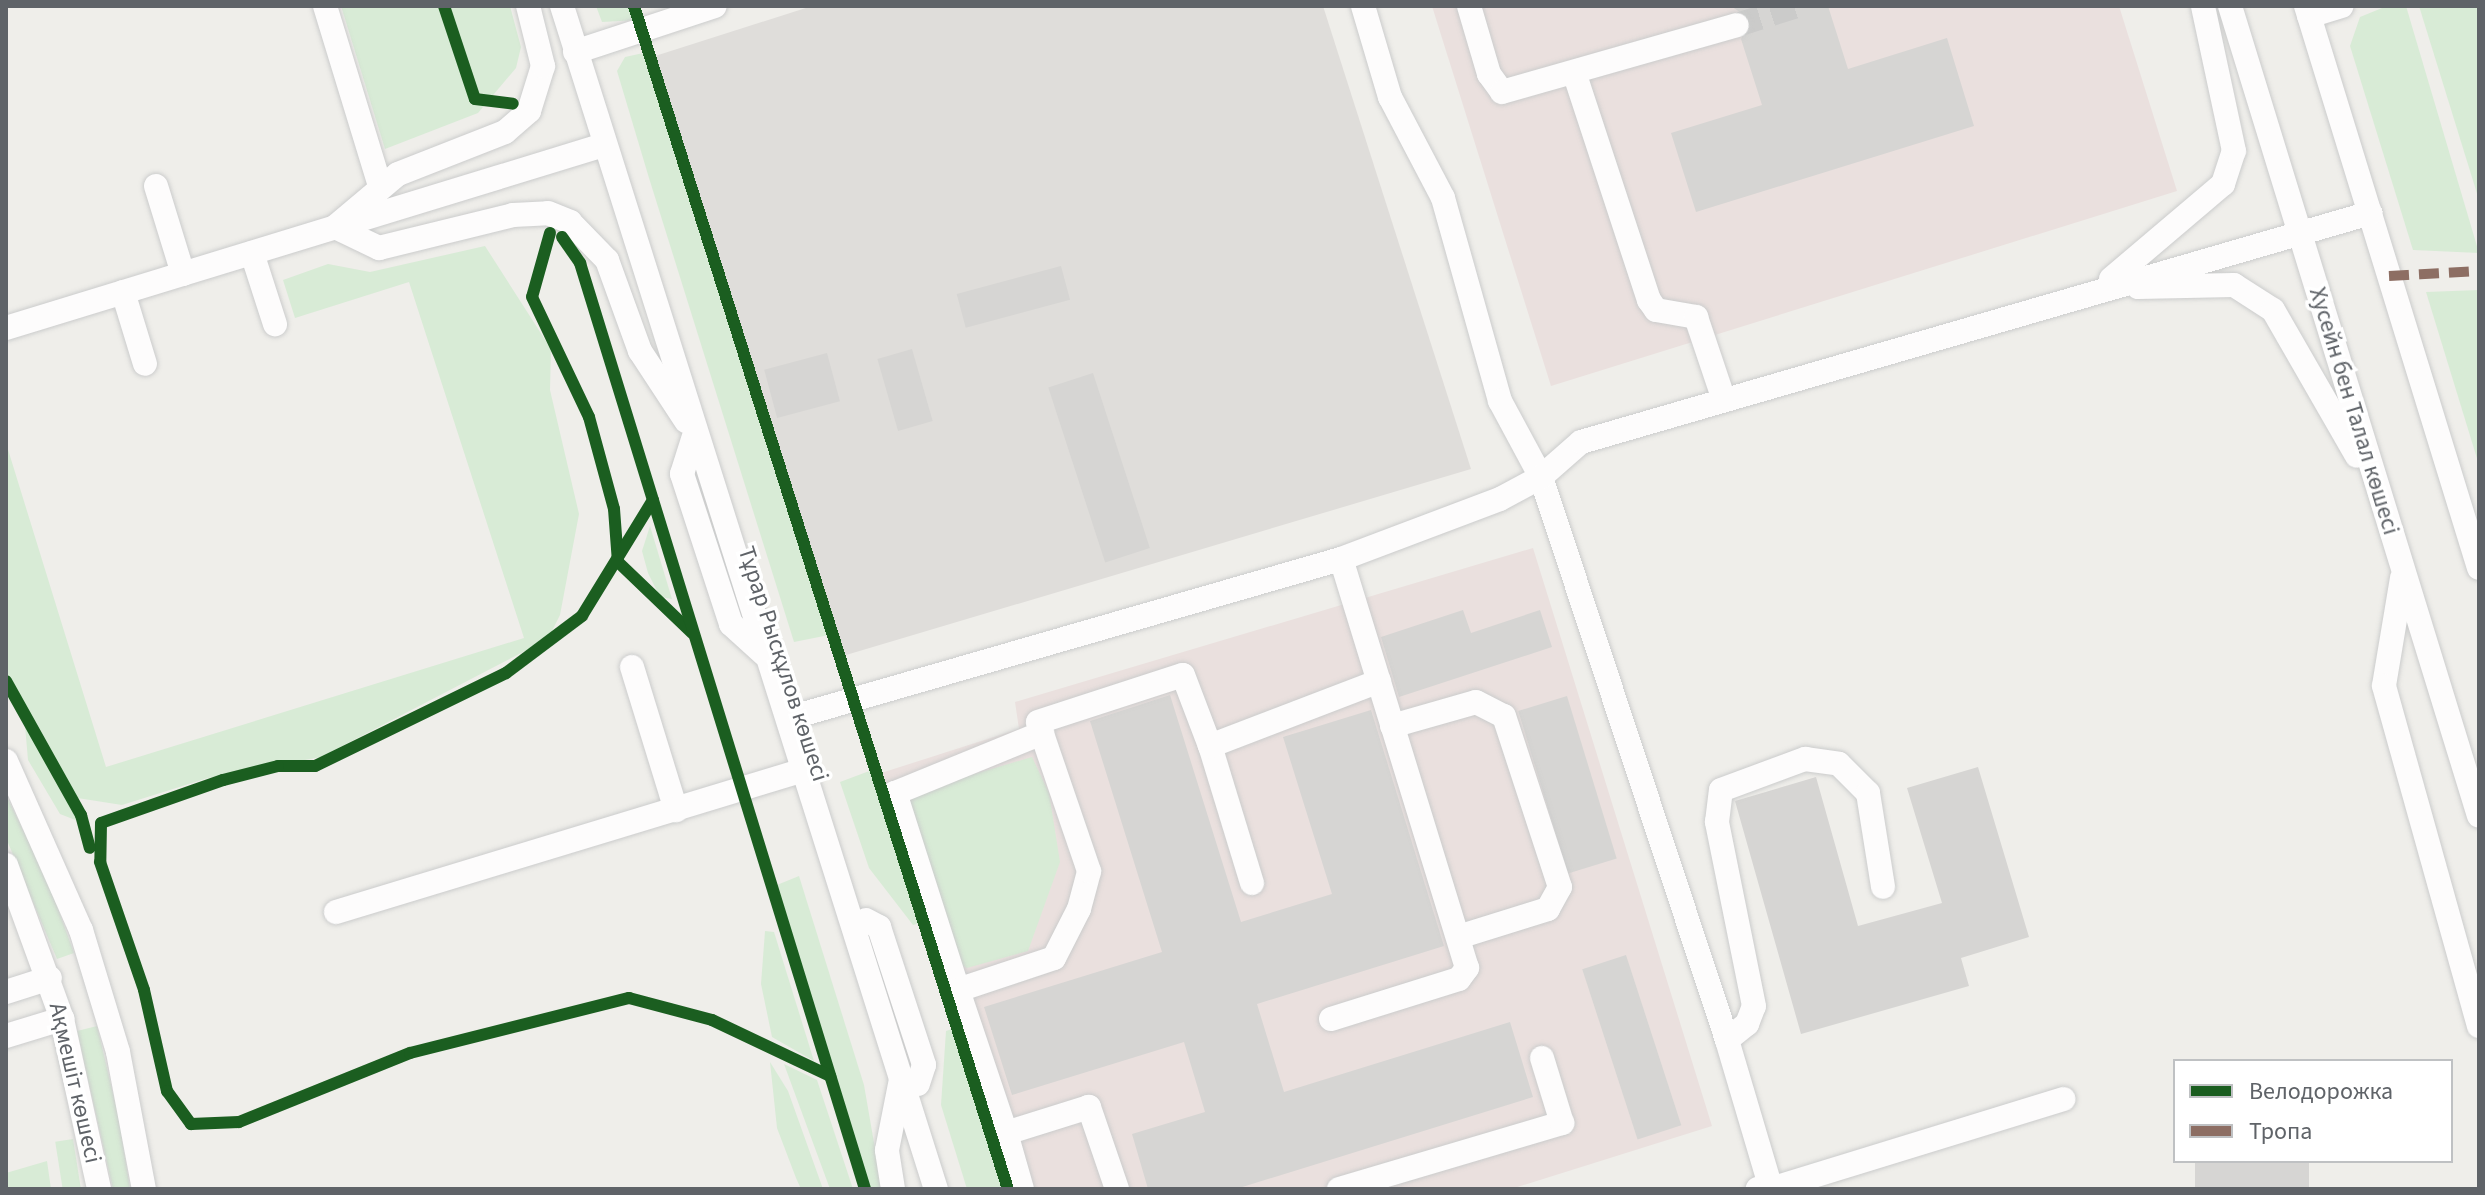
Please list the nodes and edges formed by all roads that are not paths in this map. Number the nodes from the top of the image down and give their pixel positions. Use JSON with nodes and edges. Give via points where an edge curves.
{"nodes":[{"id":1,"x":325,"y":6,"type":"edge"},
{"id":2,"x":528,"y":6,"type":"edge"},
{"id":3,"x":562,"y":6,"type":"edge"},
{"id":4,"x":715,"y":6,"type":"edge"},
{"id":5,"x":1363,"y":6,"type":"edge"},
{"id":6,"x":1469,"y":6,"type":"edge"},
{"id":7,"x":2203,"y":6,"type":"edge"},
{"id":8,"x":2230,"y":6,"type":"edge"},
{"id":9,"x":2342,"y":6,"type":"edge"},
{"id":10,"x":2307,"y":11,"type":"edge"},
{"id":11,"x":1737,"y":25,"type":"tunnel mouth"},
{"id":12,"x":575,"y":52,"type":"junction"},
{"id":13,"x":1575,"y":75,"type":"junction"},
{"id":14,"x":604,"y":145,"type":"junction"},
{"id":15,"x":156,"y":186,"type":"dead end"},
{"id":16,"x":380,"y":186,"type":"junction"},
{"id":17,"x":2370,"y":213,"type":"junction"},
{"id":18,"x":335,"y":227,"type":"junction"},
{"id":19,"x":2300,"y":233,"type":"junction"},
{"id":20,"x":252,"y":253,"type":"junction"},
{"id":21,"x":183,"y":274,"type":"junction"},
{"id":22,"x":2100,"y":288,"type":"junction"},
{"id":23,"x":123,"y":292,"type":"junction"},
{"id":24,"x":275,"y":324,"type":"dead end"},
{"id":25,"x":6,"y":328,"type":"edge"},
{"id":26,"x":145,"y":364,"type":"dead end"},
{"id":27,"x":1723,"y":397,"type":"junction"},
{"id":28,"x":695,"y":433,"type":"junction"},
{"id":29,"x":1541,"y":477,"type":"junction"},
{"id":30,"x":2379,"y":495,"type":"junction"},
{"id":31,"x":1341,"y":559,"type":"junction"},
{"id":32,"x":2479,"y":568,"type":"edge"},
{"id":33,"x":2403,"y":572,"type":"junction"},
{"id":34,"x":632,"y":667,"type":"dead end"},
{"id":35,"x":1379,"y":681,"type":"junction"},
{"id":36,"x":800,"y":715,"type":"junction"},
{"id":37,"x":1392,"y":726,"type":"junction"},
{"id":38,"x":1042,"y":733,"type":"junction"},
{"id":39,"x":1210,"y":746,"type":"junction"},
{"id":40,"x":6,"y":761,"type":"edge"},
{"id":41,"x":802,"y":770,"type":"junction"},
{"id":42,"x":676,"y":810,"type":"junction"},
{"id":43,"x":2479,"y":816,"type":"edge"},
{"id":44,"x":6,"y":865,"type":"edge"},
{"id":45,"x":1252,"y":883,"type":"dead end"},
{"id":46,"x":1883,"y":887,"type":"dead end"},
{"id":47,"x":336,"y":912,"type":"dead end"},
{"id":48,"x":1458,"y":937,"type":"junction"},
{"id":49,"x":50,"y":978,"type":"junction"},
{"id":50,"x":958,"y":990,"type":"junction"},
{"id":51,"x":6,"y":992,"type":"edge"},
{"id":52,"x":62,"y":1019,"type":"junction"},
{"id":53,"x":1331,"y":1019,"type":"dead end"},
{"id":54,"x":2479,"y":1026,"type":"edge"},
{"id":55,"x":6,"y":1036,"type":"edge"},
{"id":56,"x":1727,"y":1040,"type":"junction"},
{"id":57,"x":1542,"y":1058,"type":"dead end"},
{"id":58,"x":909,"y":1082,"type":"junction"},
{"id":59,"x":2063,"y":1099,"type":"dead end"},
{"id":60,"x":1006,"y":1133,"type":"junction"},
{"id":61,"x":1766,"y":1188,"type":"edge"},
{"id":62,"x":99,"y":1189,"type":"edge"},
{"id":63,"x":144,"y":1189,"type":"edge"},
{"id":64,"x":893,"y":1189,"type":"edge"},
{"id":65,"x":936,"y":1189,"type":"edge"},
{"id":66,"x":951,"y":1189,"type":"edge"},
{"id":67,"x":1022,"y":1189,"type":"edge"},
{"id":68,"x":1117,"y":1189,"type":"edge"},
{"id":69,"x":1339,"y":1189,"type":"edge"}],
"edges":[{"from":1,"to":16,"type":"street"},
{"from":2,"to":16,"type":"street","via":[[542,51],[536,103],[505,132]]},
{"from":3,"to":12,"type":"street","name":"Тұрар Рысқұлов көшесі"},
{"from":4,"to":12,"type":"street"},
{"from":5,"to":29,"type":"street","via":[[1390,97],[1443,198],[1500,401]]},
{"from":6,"to":13,"type":"street","via":[[1489,74],[1502,92]]},
{"from":7,"to":22,"type":"street","via":[[2234,151],[2223,184]]},
{"from":8,"to":19,"type":"street","name":"Хусейн бен Талал көшесі"},
{"from":9,"to":10,"type":"street"},
{"from":10,"to":17,"type":"street"},
{"from":11,"to":13,"type":"street"},
{"from":12,"to":14,"type":"street","name":"Тұрар Рысқұлов көшесі"},
{"from":13,"to":27,"type":"street","via":[[1649,300],[1656,310],[1696,317]]},
{"from":14,"to":18,"type":"street"},
{"from":14,"to":28,"type":"street","name":"Тұрар Рысқұлов көшесі"},
{"from":14,"to":36,"type":"street","name":"Тұрар Рысқұлов көшесі","via":[[627,185]]},
{"from":15,"to":21,"type":"street"},
{"from":16,"to":18,"type":"street"},
{"from":17,"to":19,"type":"street"},
{"from":17,"to":32,"type":"street"},
{"from":18,"to":20,"type":"street"},
{"from":18,"to":28,"type":"street","via":[[379,248],[513,215],[548,213],[570,222],[607,260],[640,351]]},
{"from":19,"to":22,"type":"street"},
{"from":19,"to":30,"type":"street","name":"Хусейн бен Талал көшесі"},
{"from":20,"to":21,"type":"street"},
{"from":20,"to":24,"type":"street"},
{"from":21,"to":23,"type":"street"},
{"from":22,"to":27,"type":"street"},
{"from":22,"to":30,"type":"street","via":[[2234,285],[2273,310]]},
{"from":23,"to":25,"type":"street"},
{"from":23,"to":26,"type":"street"},
{"from":27,"to":29,"type":"street","via":[[1581,442]]},
{"from":28,"to":41,"type":"street","name":"Тұрар Рысқұлов көшесі"},
{"from":29,"to":31,"type":"street"},
{"from":29,"to":56,"type":"street"},
{"from":30,"to":33,"type":"street","name":"Хусейн бен Талал көшесі"},
{"from":31,"to":35,"type":"street"},
{"from":31,"to":36,"type":"street"},
{"from":33,"to":43,"type":"street","name":"Хусейн бен Талал көшесі"},
{"from":33,"to":54,"type":"street","via":[[2384,686]]},
{"from":34,"to":42,"type":"street"},
{"from":35,"to":37,"type":"street"},
{"from":35,"to":39,"type":"street"},
{"from":36,"to":58,"type":"street","name":"Тұрар Рысқұлов көшесі","via":[[866,920]]},
{"from":37,"to":48,"type":"street"},
{"from":37,"to":48,"type":"street","via":[[1476,702],[1504,716],[1560,887],[1548,909]]},
{"from":38,"to":39,"type":"street","via":[[1038,722],[1183,675]]},
{"from":38,"to":50,"type":"street","via":[[1089,871],[1079,909],[1054,958]]},
{"from":38,"to":50,"type":"street","via":[[895,793]]},
{"from":39,"to":45,"type":"street"},
{"from":40,"to":63,"type":"street","name":"Ақмешіт көшесі","via":[[63,879],[98,983]]},
{"from":41,"to":42,"type":"street"},
{"from":41,"to":58,"type":"street","name":"Тұрар Рысқұлов көшесі"},
{"from":42,"to":47,"type":"street"},
{"from":44,"to":49,"type":"street","name":"Ақмешіт көшесі"},
{"from":46,"to":56,"type":"street","via":[[1868,793],[1839,764],[1805,759],[1721,790],[1717,822],[1754,1006],[1747,1024]]},
{"from":48,"to":53,"type":"street","via":[[1467,968],[1459,979]]},
{"from":49,"to":51,"type":"street"},
{"from":49,"to":52,"type":"street","name":"Ақмешіт көшесі"},
{"from":50,"to":60,"type":"street"},
{"from":52,"to":55,"type":"street"},
{"from":52,"to":62,"type":"street","name":"Ақмешіт көшесі"},
{"from":56,"to":61,"type":"street"},
{"from":57,"to":69,"type":"street","via":[[1562,1123]]},
{"from":58,"to":64,"type":"street","via":[[889,1111]]},
{"from":58,"to":65,"type":"street","name":"Тұрар Рысқұлов көшесі"},
{"from":58,"to":66,"type":"street","name":"Тұрар Рысқұлов көшесі"},
{"from":59,"to":61,"type":"street"},
{"from":60,"to":67,"type":"street"},
{"from":60,"to":68,"type":"street","via":[[1089,1107]]}]}
